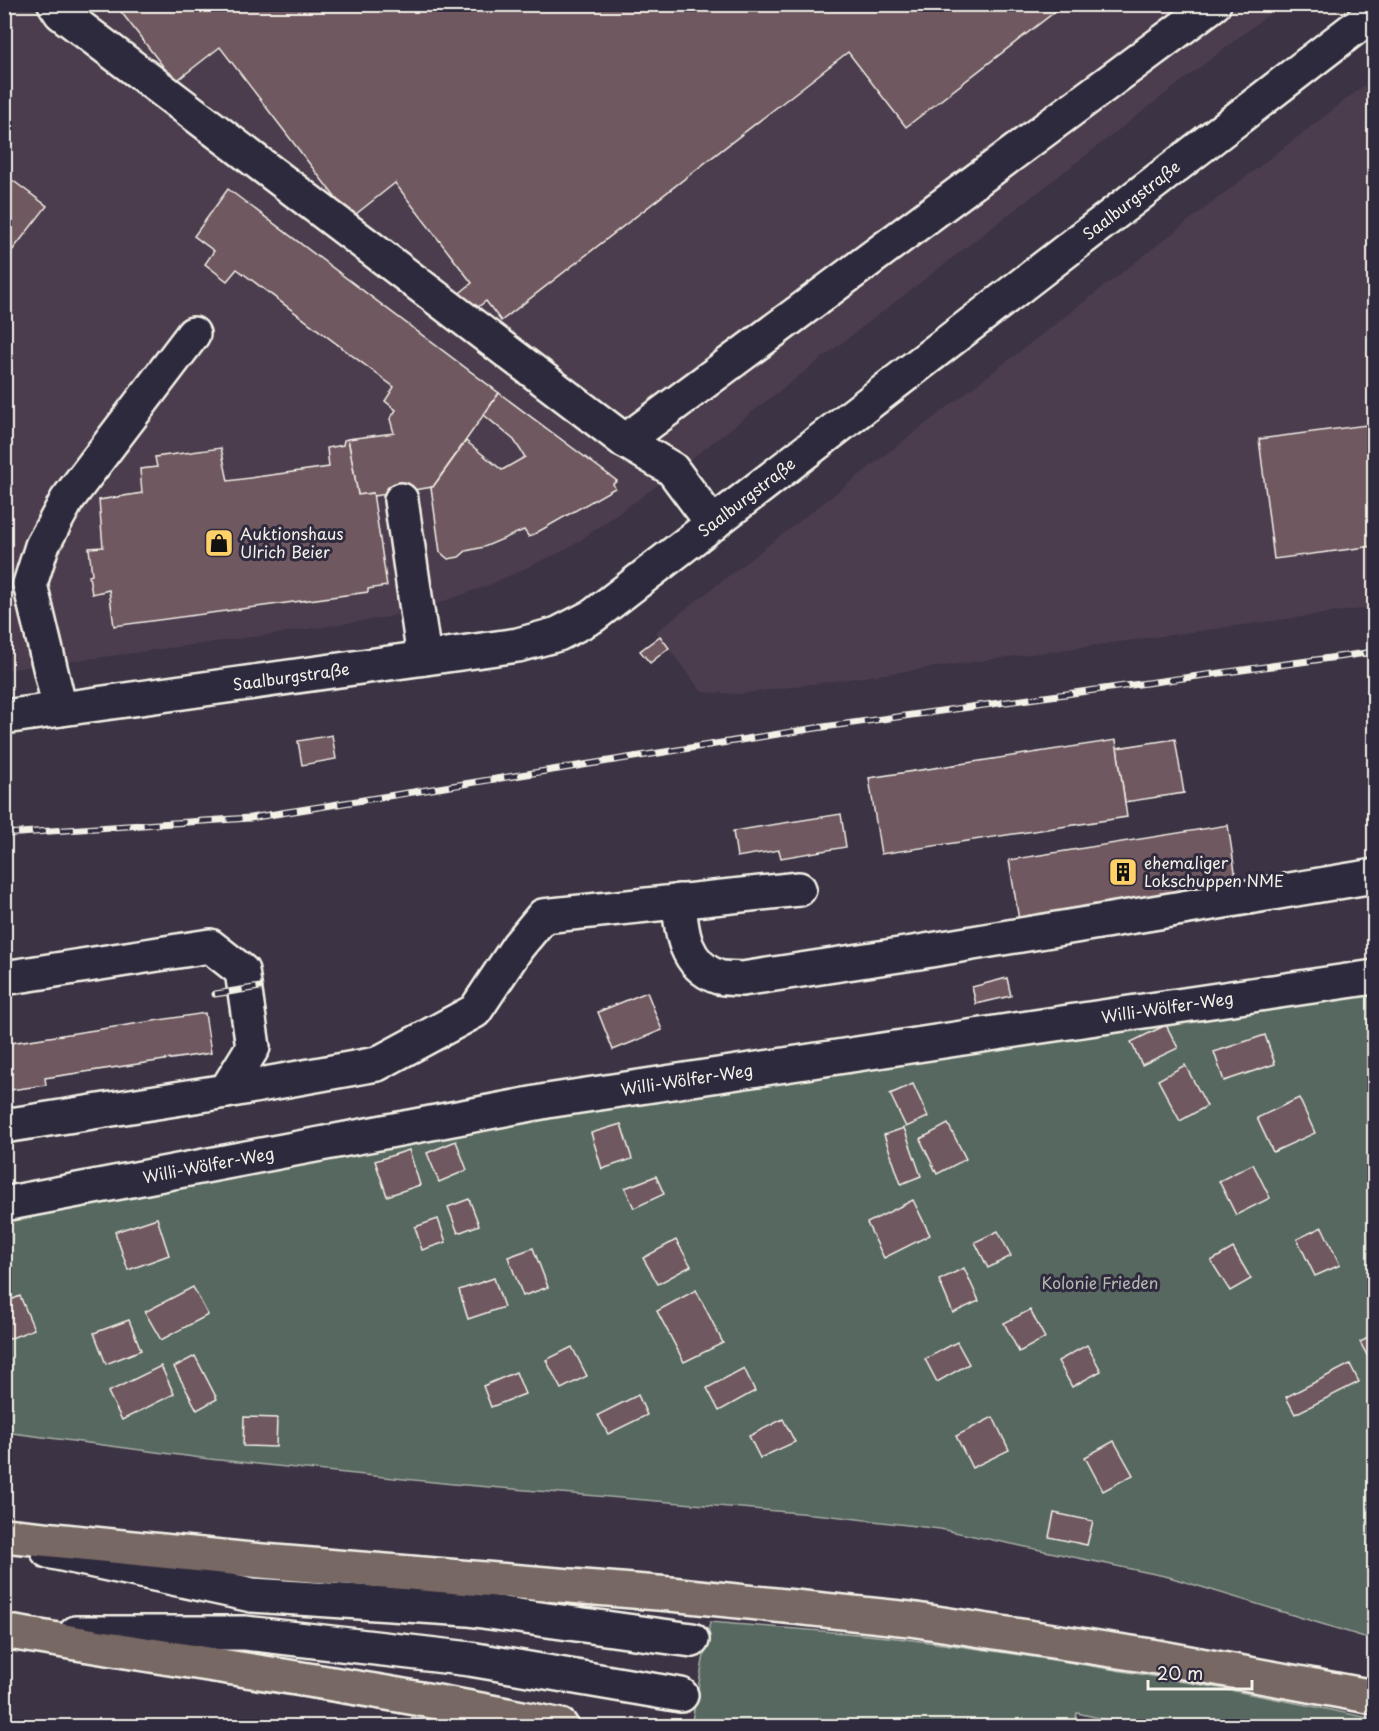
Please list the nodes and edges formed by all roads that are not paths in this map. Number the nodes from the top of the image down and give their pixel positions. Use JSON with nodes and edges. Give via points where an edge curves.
{"nodes":[{"id":1,"x":55,"y":4,"type":"edge"},
{"id":2,"x":1214,"y":4,"type":"edge"},
{"id":3,"x":1374,"y":13,"type":"edge"},
{"id":4,"x":193,"y":334,"type":"dead end"},
{"id":5,"x":625,"y":441,"type":"junction"},
{"id":6,"x":401,"y":500,"type":"dead end"},
{"id":7,"x":713,"y":524,"type":"junction"},
{"id":8,"x":424,"y":658,"type":"junction"},
{"id":9,"x":60,"y":709,"type":"junction"},
{"id":10,"x":4,"y":717,"type":"edge"},
{"id":11,"x":1374,"y":876,"type":"edge"},
{"id":12,"x":799,"y":889,"type":"dead end"},
{"id":13,"x":679,"y":901,"type":"junction"},
{"id":14,"x":4,"y":978,"type":"edge"},
{"id":15,"x":1374,"y":978,"type":"edge"},
{"id":16,"x":226,"y":1091,"type":"junction"},
{"id":17,"x":4,"y":1126,"type":"edge"},
{"id":18,"x":4,"y":1204,"type":"edge"},
{"id":19,"x":4,"y":1535,"type":"edge"},
{"id":20,"x":4,"y":1542,"type":"edge"},
{"id":21,"x":11,"y":1632,"type":"edge"},
{"id":22,"x":692,"y":1640,"type":"dead end"},
{"id":23,"x":681,"y":1695,"type":"dead end"},
{"id":24,"x":1374,"y":1697,"type":"edge"},
{"id":25,"x":561,"y":1726,"type":"edge"}],
"edges":[{"from":1,"to":5,"type":"street","via":[[70,21]]},
{"from":2,"to":5,"type":"street"},
{"from":3,"to":7,"type":"street","name":"Saalburgstraße"},
{"from":4,"to":9,"type":"street","via":[[67,500],[42,546],[30,584]]},
{"from":5,"to":7,"type":"street","via":[[672,469]]},
{"from":6,"to":8,"type":"street"},
{"from":7,"to":8,"type":"street","name":"Saalburgstraße","via":[[593,616],[558,634],[518,645]]},
{"from":8,"to":9,"type":"street","name":"Saalburgstraße"},
{"from":9,"to":10,"type":"street","name":"Saalburgstraße"},
{"from":11,"to":13,"type":"street","via":[[742,979],[719,977],[690,954],[682,936]]},
{"from":12,"to":13,"type":"street"},
{"from":13,"to":16,"type":"street","via":[[543,916],[475,1011],[377,1064]]},
{"from":14,"to":16,"type":"street","via":[[210,946],[242,971],[253,1047]]},
{"from":15,"to":18,"type":"street","name":"Willi-Wölfer-Weg","via":[[547,1101]]},
{"from":16,"to":17,"type":"street"},
{"from":19,"to":24,"type":"highway","via":[[910,1619],[1151,1656]]},
{"from":20,"to":22,"type":"street","via":[[252,1595],[468,1609]]},
{"from":21,"to":23,"type":"street","via":[[245,1634],[470,1659]]},
{"from":21,"to":25,"type":"highway"}]}
